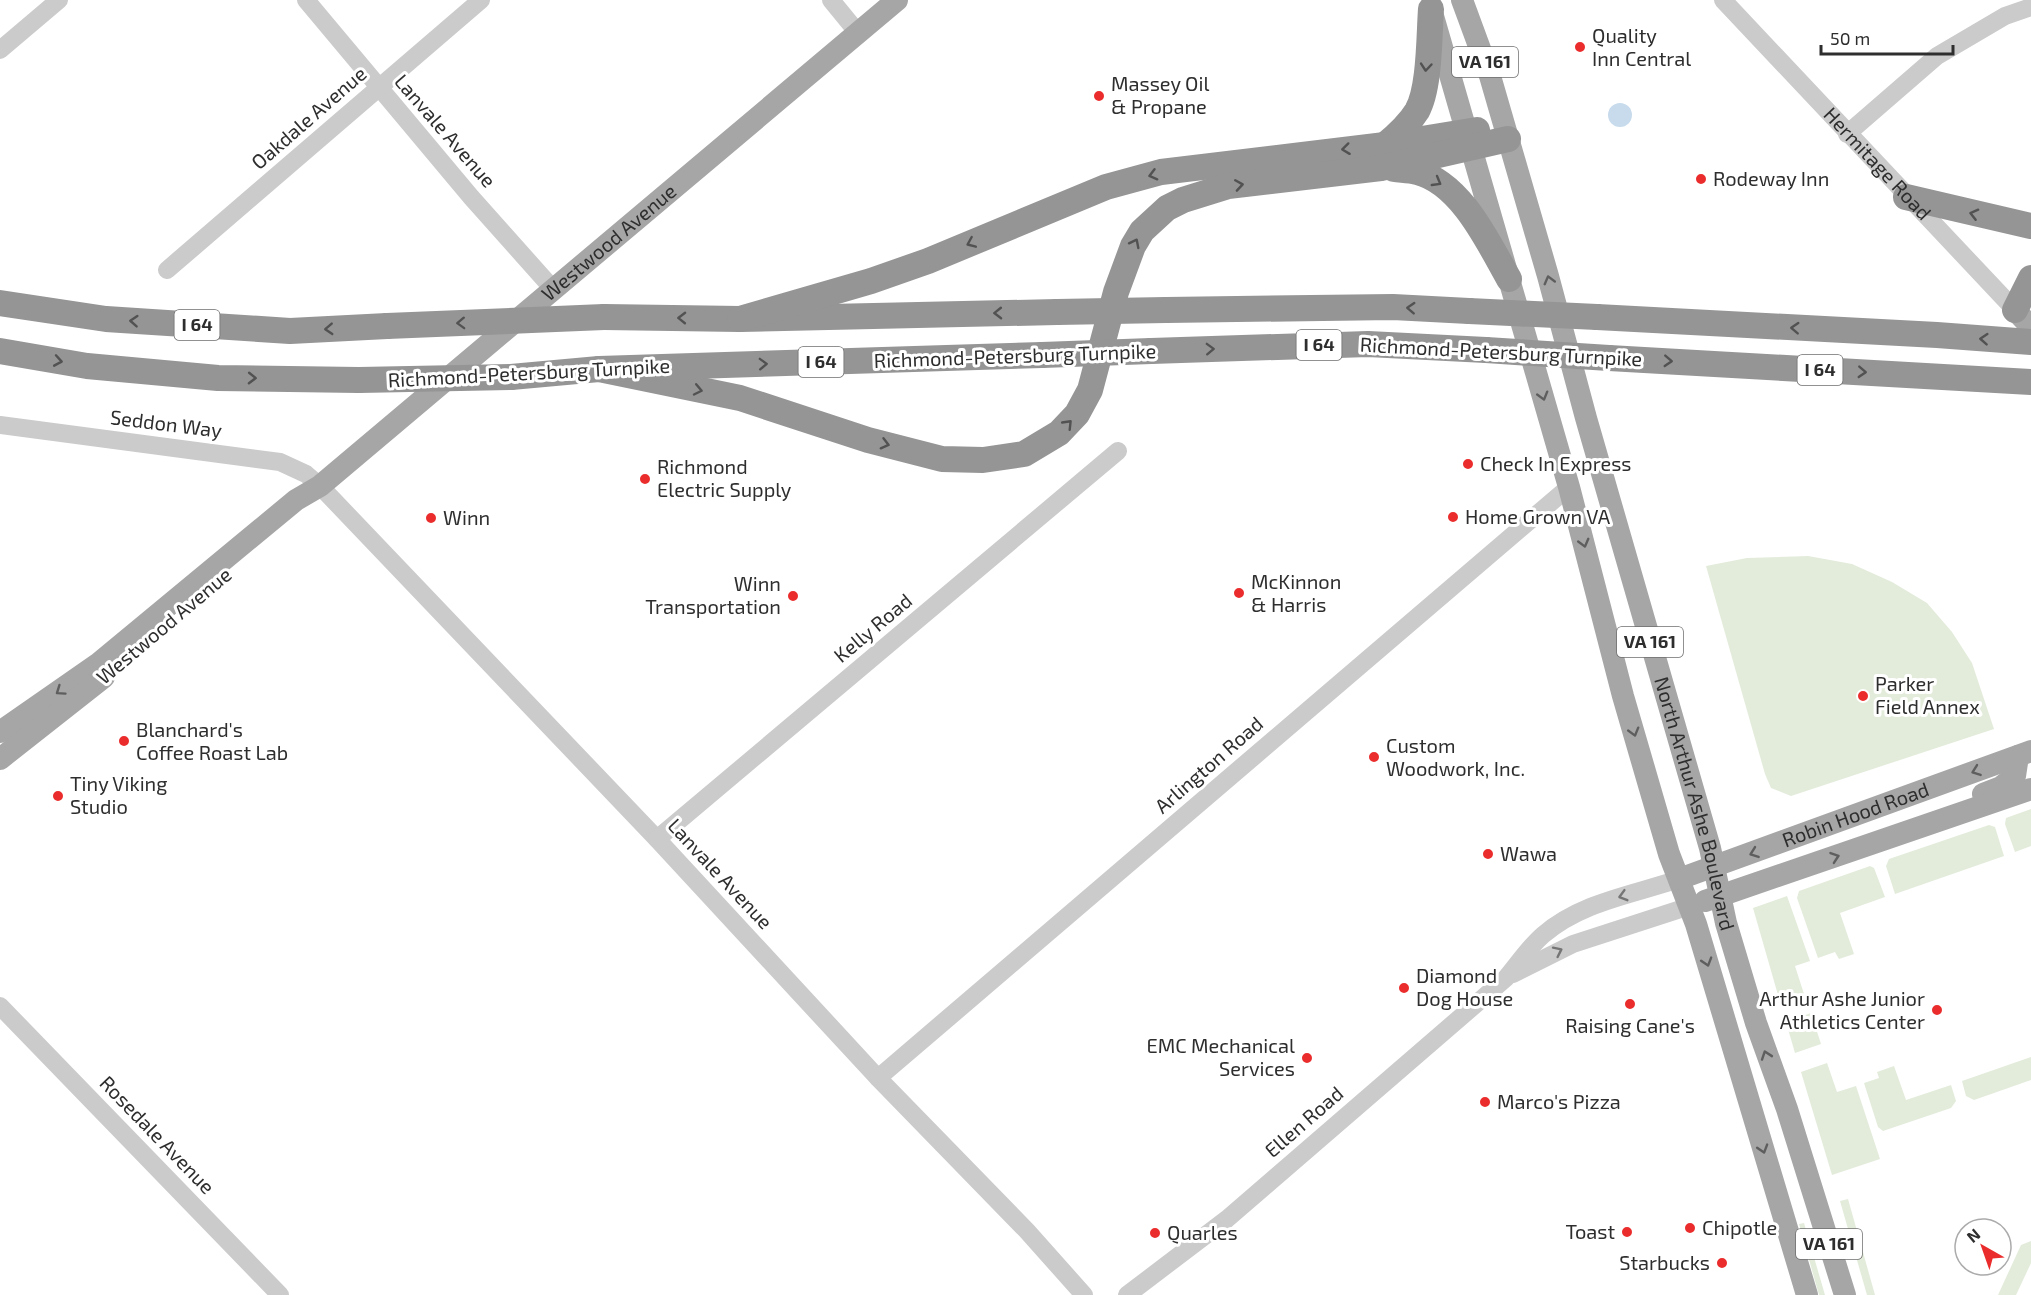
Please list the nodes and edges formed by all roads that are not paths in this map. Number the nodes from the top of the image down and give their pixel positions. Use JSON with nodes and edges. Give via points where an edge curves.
{"nodes":[{"id":1,"x":59,"y":0,"type":"edge"},
{"id":2,"x":306,"y":0,"type":"edge"},
{"id":3,"x":481,"y":0,"type":"edge"},
{"id":4,"x":831,"y":0,"type":"edge"},
{"id":5,"x":897,"y":0,"type":"edge"},
{"id":6,"x":1462,"y":0,"type":"edge"},
{"id":7,"x":1723,"y":0,"type":"edge"},
{"id":8,"x":1430,"y":5,"type":"edge"},
{"id":9,"x":2031,"y":7,"type":"edge"},
{"id":10,"x":858,"y":33,"type":"junction"},
{"id":11,"x":0,"y":50,"type":"edge"},
{"id":12,"x":378,"y":88,"type":"junction"},
{"id":13,"x":1506,"y":132,"type":"junction"},
{"id":14,"x":1847,"y":134,"type":"junction"},
{"id":15,"x":1469,"y":140,"type":"junction"},
{"id":16,"x":1383,"y":156,"type":"junction"},
{"id":17,"x":1906,"y":196,"type":"junction"},
{"id":18,"x":2031,"y":226,"type":"edge"},
{"id":19,"x":167,"y":270,"type":"dead end"},
{"id":20,"x":2031,"y":278,"type":"edge"},
{"id":21,"x":1509,"y":279,"type":"junction"},
{"id":22,"x":553,"y":289,"type":"junction"},
{"id":23,"x":0,"y":303,"type":"edge"},
{"id":24,"x":740,"y":319,"type":"junction"},
{"id":25,"x":2023,"y":319,"type":"edge"},
{"id":26,"x":2031,"y":342,"type":"edge"},
{"id":27,"x":0,"y":351,"type":"edge"},
{"id":28,"x":599,"y":369,"type":"junction"},
{"id":29,"x":2031,"y":382,"type":"edge"},
{"id":30,"x":0,"y":425,"type":"edge"},
{"id":31,"x":1118,"y":451,"type":"dead end"},
{"id":32,"x":320,"y":486,"type":"junction"},
{"id":33,"x":1569,"y":487,"type":"junction"},
{"id":34,"x":1655,"y":661,"type":"junction"},
{"id":35,"x":4,"y":750,"type":"edge"},
{"id":36,"x":2024,"y":753,"type":"edge"},
{"id":37,"x":2031,"y":789,"type":"edge"},
{"id":38,"x":1928,"y":826,"type":"junction"},
{"id":39,"x":657,"y":839,"type":"junction"},
{"id":40,"x":1713,"y":867,"type":"junction"},
{"id":41,"x":1679,"y":879,"type":"junction"},
{"id":42,"x":1719,"y":896,"type":"junction"},
{"id":43,"x":1690,"y":906,"type":"junction"},
{"id":44,"x":1506,"y":978,"type":"junction"},
{"id":45,"x":0,"y":1006,"type":"edge"},
{"id":46,"x":878,"y":1078,"type":"junction"},
{"id":47,"x":280,"y":1295,"type":"edge"},
{"id":48,"x":1084,"y":1295,"type":"edge"},
{"id":49,"x":1127,"y":1295,"type":"edge"},
{"id":50,"x":1807,"y":1295,"type":"edge"},
{"id":51,"x":1845,"y":1295,"type":"edge"}],
"edges":[{"from":1,"to":11,"type":"street"},
{"from":2,"to":12,"type":"street","name":"Lanvale Avenue"},
{"from":3,"to":12,"type":"street","name":"Oakdale Avenue"},
{"from":4,"to":10,"type":"street"},
{"from":5,"to":10,"type":"main road","name":"Westwood Avenue"},
{"from":6,"to":13,"type":"main road","name":"North Arthur Ashe Boulevard","number":"VA 161"},
{"from":7,"to":14,"type":"street","name":"Hermitage Road"},
{"from":8,"to":15,"type":"main road","name":"North Arthur Ashe Boulevard","number":"VA 161"},
{"from":8,"to":16,"type":"highway","one_way":true,"via":[[1422,101]]},
{"from":9,"to":14,"type":"street","via":[[2005,16],[1937,56]]},
{"from":10,"to":22,"type":"main road","name":"Westwood Avenue"},
{"from":12,"to":19,"type":"street","name":"Oakdale Avenue"},
{"from":12,"to":22,"type":"street","name":"Lanvale Avenue"},
{"from":13,"to":15,"type":"highway"},
{"from":34,"to":13,"type":"main road","name":"North Arthur Ashe Boulevard","number":"VA 161","one_way":true},
{"from":14,"to":17,"type":"street","name":"Hermitage Road"},
{"from":15,"to":16,"type":"highway"},
{"from":15,"to":21,"type":"main road","name":"North Arthur Ashe Boulevard","number":"VA 161"},
{"from":16,"to":21,"type":"highway","one_way":true,"via":[[1442,184],[1457,198]]},
{"from":16,"to":24,"type":"highway","one_way":true,"via":[[1161,172],[1106,188],[871,281]]},
{"from":28,"to":16,"type":"highway","one_way":true,"via":[[740,398],[868,440],[942,459],[983,460],[1024,454],[1059,433],[1077,414],[1090,390],[1116,292],[1133,246],[1154,219],[1183,200],[1228,186]]},
{"from":18,"to":17,"type":"highway","one_way":true},
{"from":17,"to":25,"type":"street","name":"Hermitage Road"},
{"from":20,"to":25,"type":"highway"},
{"from":21,"to":33,"type":"main road","name":"North Arthur Ashe Boulevard","number":"VA 161","one_way":true},
{"from":22,"to":32,"type":"main road","name":"Westwood Avenue"},
{"from":24,"to":23,"type":"highway","name":"Richmond-Petersburg Turnpike","number":"I 64","one_way":true,"bridge":true,"via":[[604,317],[290,331],[106,319]]},
{"from":26,"to":24,"type":"highway","name":"Richmond-Petersburg Turnpike","number":"I 64","one_way":true,"bridge":true,"via":[[1394,307]]},
{"from":27,"to":28,"type":"highway","name":"Richmond-Petersburg Turnpike","number":"I 64","one_way":true,"bridge":true,"via":[[87,366],[218,378],[511,377]]},
{"from":28,"to":29,"type":"highway","name":"Richmond-Petersburg Turnpike","number":"I 64","one_way":true,"bridge":true,"via":[[1368,344]]},
{"from":30,"to":32,"type":"street","name":"Seddon Way","via":[[280,462],[306,474]]},
{"from":31,"to":39,"type":"street","name":"Kelly Road"},
{"from":32,"to":35,"type":"main road","name":"Westwood Avenue","via":[[296,500],[99,663]]},
{"from":32,"to":39,"type":"street","name":"Lanvale Avenue"},
{"from":33,"to":34,"type":"main road","via":[[1580,489],[1596,502],[1628,603]]},
{"from":33,"to":41,"type":"main road","name":"North Arthur Ashe Boulevard","number":"VA 161","one_way":true,"via":[[1623,696]]},
{"from":33,"to":46,"type":"street","name":"Arlington Road"},
{"from":34,"to":40,"type":"main road","name":"North Arthur Ashe Boulevard","number":"VA 161"},
{"from":36,"to":38,"type":"main road","via":[[2015,776],[2001,787],[1951,806]]},
{"from":36,"to":40,"type":"main road","name":"Robin Hood Road","one_way":true},
{"from":37,"to":38,"type":"main road","name":"Robin Hood Road"},
{"from":42,"to":38,"type":"main road","name":"Robin Hood Road","one_way":true},
{"from":39,"to":46,"type":"street","name":"Lanvale Avenue"},
{"from":40,"to":41,"type":"main road","name":"Robin Hood Road"},
{"from":40,"to":42,"type":"main road","name":"North Arthur Ashe Boulevard","number":"VA 161"},
{"from":41,"to":43,"type":"main road","name":"North Arthur Ashe Boulevard","number":"VA 161"},
{"from":41,"to":44,"type":"street","name":"Ellen Road","one_way":true,"via":[[1597,904],[1567,918],[1540,937]]},
{"from":42,"to":43,"type":"main road","name":"Robin Hood Road"},
{"from":51,"to":42,"type":"main road","name":"North Arthur Ashe Boulevard","number":"VA 161","one_way":true},
{"from":44,"to":43,"type":"street","name":"Ellen Road","one_way":true,"via":[[1573,944]]},
{"from":43,"to":50,"type":"main road","name":"North Arthur Ashe Boulevard","number":"VA 161","one_way":true},
{"from":44,"to":49,"type":"street","name":"Ellen Road","via":[[1227,1219]]},
{"from":45,"to":47,"type":"street","name":"Rosedale Avenue"},
{"from":46,"to":48,"type":"street","name":"Lanvale Avenue"}]}
